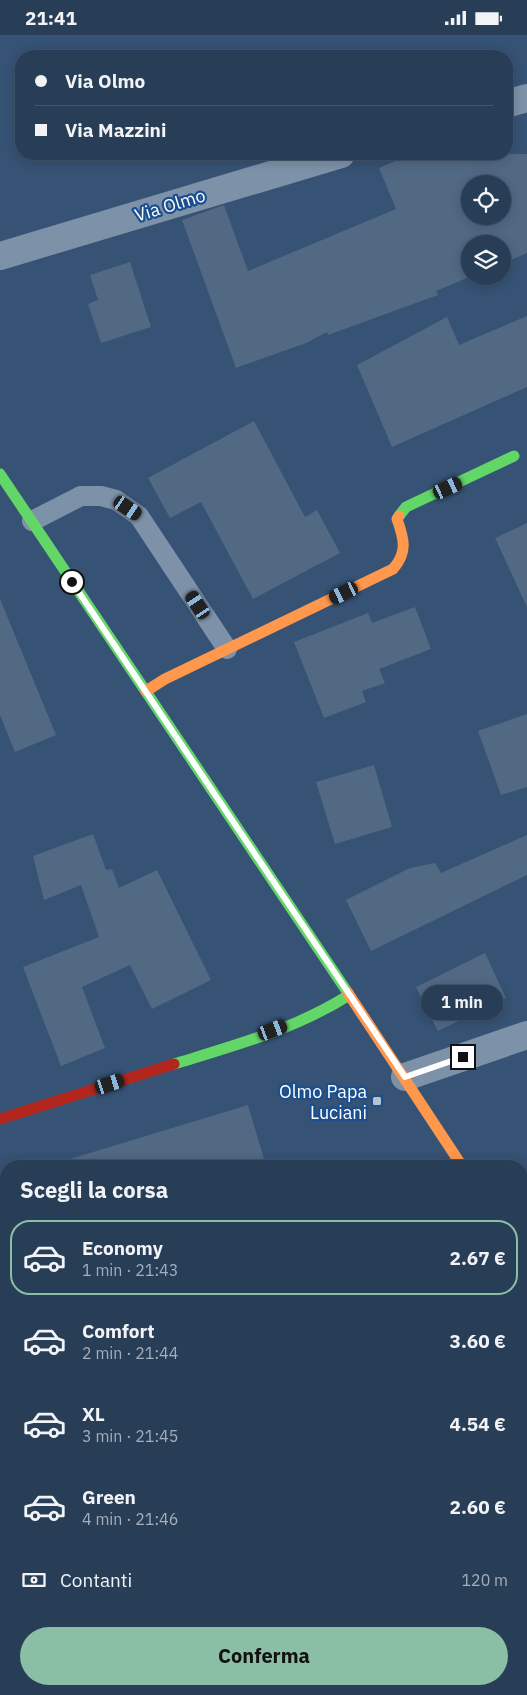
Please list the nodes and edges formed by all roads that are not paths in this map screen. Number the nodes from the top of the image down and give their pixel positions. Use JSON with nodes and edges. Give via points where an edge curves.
{"nodes":[{"id":1,"x":527,"y":98,"type":"edge"},
{"id":2,"x":513,"y":102,"type":"edge"},
{"id":3,"x":321,"y":160,"type":"edge"},
{"id":4,"x":0,"y":256,"type":"edge"},
{"id":5,"x":514,"y":457,"type":"dead end"},
{"id":6,"x":0,"y":474,"type":"edge"},
{"id":7,"x":32,"y":521,"type":"junction"},
{"id":8,"x":227,"y":649,"type":"junction"},
{"id":9,"x":146,"y":691,"type":"junction"},
{"id":10,"x":349,"y":995,"type":"junction"},
{"id":11,"x":527,"y":1035,"type":"edge"},
{"id":12,"x":405,"y":1077,"type":"junction"},
{"id":13,"x":0,"y":1119,"type":"edge"},
{"id":14,"x":458,"y":1160,"type":"edge"}],
"edges":[{"from":1,"to":2,"type":"street"},
{"from":3,"to":4,"type":"street","name":"Via Olmo"},
{"from":5,"to":8,"type":"street","via":[[406,507],[397,519],[405,543],[404,558],[393,569]]},
{"from":6,"to":7,"type":"street"},
{"from":7,"to":8,"type":"lane","via":[[81,496],[116,500],[139,516]]},
{"from":7,"to":9,"type":"street"},
{"from":8,"to":9,"type":"street"},
{"from":9,"to":10,"type":"street"},
{"from":10,"to":12,"type":"street"},
{"from":10,"to":13,"type":"street","via":[[324,1011],[238,1043]]},
{"from":11,"to":12,"type":"street"},
{"from":12,"to":14,"type":"street"}]}
